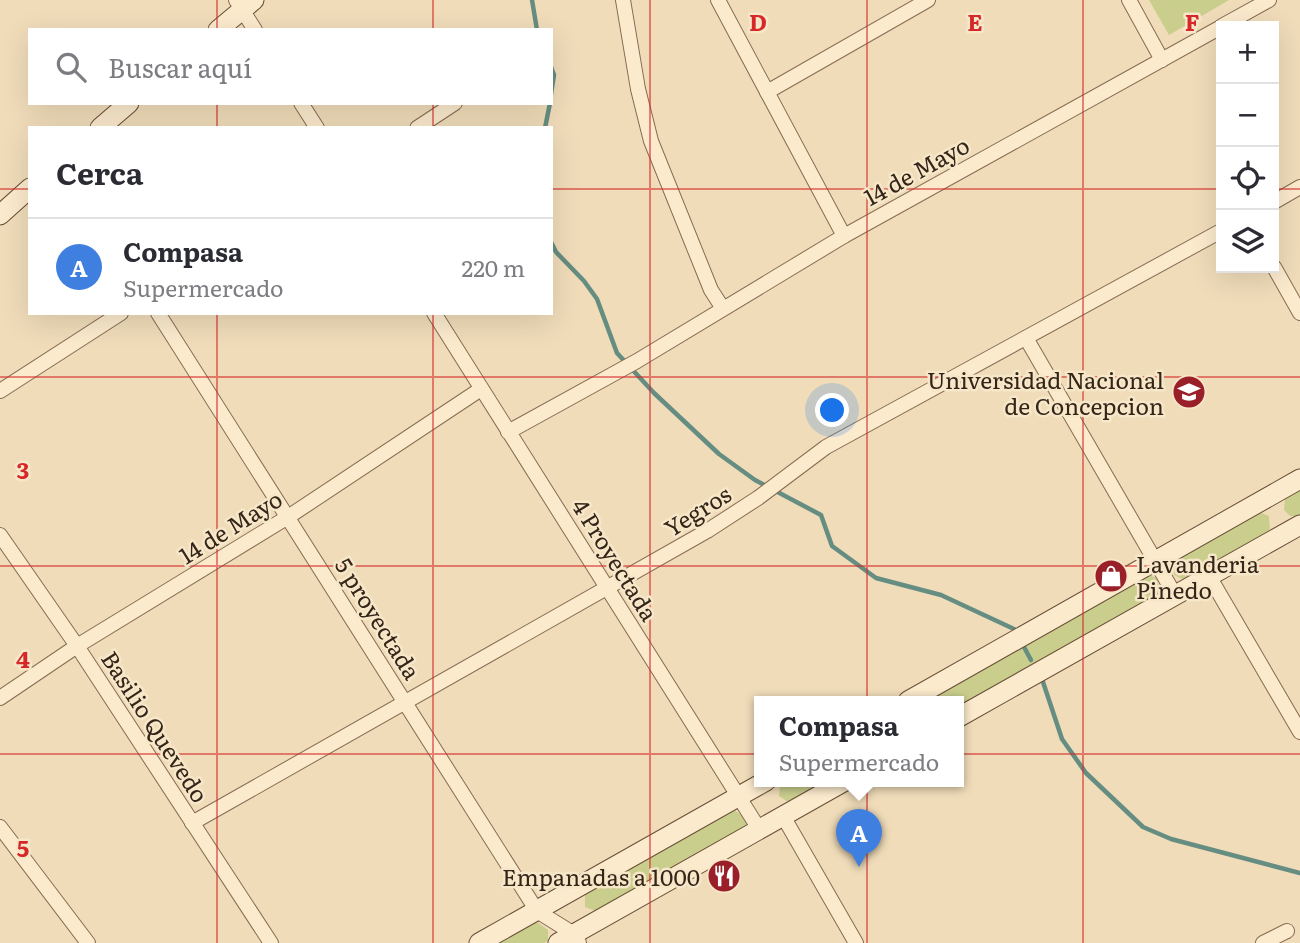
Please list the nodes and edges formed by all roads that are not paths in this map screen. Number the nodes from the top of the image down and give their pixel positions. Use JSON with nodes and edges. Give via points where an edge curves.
{"nodes":[{"id":1,"x":623,"y":0,"type":"edge"},
{"id":2,"x":718,"y":0,"type":"edge"},
{"id":3,"x":928,"y":0,"type":"edge"},
{"id":4,"x":1129,"y":0,"type":"edge"},
{"id":5,"x":1269,"y":0,"type":"edge"},
{"id":6,"x":244,"y":3,"type":"edge"},
{"id":7,"x":1232,"y":21,"type":"edge"},
{"id":8,"x":220,"y":28,"type":"edge"},
{"id":9,"x":254,"y":28,"type":"edge"},
{"id":10,"x":1216,"y":30,"type":"edge"},
{"id":11,"x":1162,"y":60,"type":"junction"},
{"id":12,"x":767,"y":92,"type":"junction"},
{"id":13,"x":128,"y":105,"type":"edge"},
{"id":14,"x":302,"y":105,"type":"edge"},
{"id":15,"x":452,"y":105,"type":"edge"},
{"id":16,"x":102,"y":126,"type":"edge"},
{"id":17,"x":316,"y":126,"type":"edge"},
{"id":18,"x":420,"y":126,"type":"edge"},
{"id":19,"x":1300,"y":187,"type":"edge"},
{"id":20,"x":28,"y":190,"type":"edge"},
{"id":21,"x":1279,"y":199,"type":"edge"},
{"id":22,"x":0,"y":215,"type":"edge"},
{"id":23,"x":1216,"y":234,"type":"edge"},
{"id":24,"x":844,"y":236,"type":"junction"},
{"id":25,"x":1277,"y":273,"type":"edge"},
{"id":26,"x":722,"y":307,"type":"junction"},
{"id":27,"x":1300,"y":313,"type":"edge"},
{"id":28,"x":118,"y":315,"type":"edge"},
{"id":29,"x":159,"y":315,"type":"edge"},
{"id":30,"x":435,"y":315,"type":"edge"},
{"id":31,"x":1026,"y":338,"type":"junction"},
{"id":32,"x":481,"y":389,"type":"junction"},
{"id":33,"x":0,"y":391,"type":"edge"},
{"id":34,"x":508,"y":432,"type":"junction"},
{"id":35,"x":1300,"y":479,"type":"edge"},
{"id":36,"x":288,"y":517,"type":"junction"},
{"id":37,"x":1300,"y":525,"type":"edge"},
{"id":38,"x":0,"y":535,"type":"edge"},
{"id":39,"x":1157,"y":560,"type":"junction"},
{"id":40,"x":1209,"y":576,"type":"junction"},
{"id":41,"x":608,"y":589,"type":"junction"},
{"id":42,"x":1175,"y":595,"type":"junction"},
{"id":43,"x":77,"y":646,"type":"junction"},
{"id":44,"x":917,"y":696,"type":"edge"},
{"id":45,"x":0,"y":698,"type":"edge"},
{"id":46,"x":406,"y":703,"type":"junction"},
{"id":47,"x":964,"y":714,"type":"edge"},
{"id":48,"x":1300,"y":732,"type":"edge"},
{"id":49,"x":756,"y":787,"type":"edge"},
{"id":50,"x":834,"y":787,"type":"edge"},
{"id":51,"x":738,"y":797,"type":"junction"},
{"id":52,"x":783,"y":816,"type":"junction"},
{"id":53,"x":192,"y":823,"type":"junction"},
{"id":54,"x":0,"y":827,"type":"edge"},
{"id":55,"x":759,"y":829,"type":"junction"},
{"id":56,"x":537,"y":911,"type":"junction"},
{"id":57,"x":1287,"y":931,"type":"dead end"},
{"id":58,"x":571,"y":940,"type":"edge"},
{"id":59,"x":88,"y":943,"type":"edge"},
{"id":60,"x":271,"y":943,"type":"edge"},
{"id":61,"x":479,"y":943,"type":"edge"},
{"id":62,"x":856,"y":943,"type":"edge"},
{"id":63,"x":1263,"y":943,"type":"edge"}],
"edges":[{"from":1,"to":26,"type":"street","via":[[652,141]]},
{"from":2,"to":12,"type":"street"},
{"from":3,"to":12,"type":"street"},
{"from":4,"to":11,"type":"street"},
{"from":5,"to":7,"type":"street","name":"14 de Mayo"},
{"from":6,"to":8,"type":"street"},
{"from":6,"to":9,"type":"street"},
{"from":10,"to":11,"type":"street","name":"14 de Mayo"},
{"from":11,"to":24,"type":"street","name":"14 de Mayo"},
{"from":12,"to":24,"type":"street"},
{"from":13,"to":16,"type":"street"},
{"from":14,"to":17,"type":"street"},
{"from":15,"to":18,"type":"street"},
{"from":19,"to":21,"type":"street"},
{"from":20,"to":22,"type":"street"},
{"from":23,"to":31,"type":"street","name":"Yegros"},
{"from":24,"to":26,"type":"street","name":"14 de Mayo"},
{"from":25,"to":27,"type":"street"},
{"from":26,"to":34,"type":"street","name":"14 de Mayo"},
{"from":28,"to":33,"type":"street"},
{"from":29,"to":36,"type":"street","name":"5 proyectada"},
{"from":30,"to":32,"type":"street","name":"4 Proyectada"},
{"from":31,"to":39,"type":"street"},
{"from":31,"to":41,"type":"street","name":"Yegros","via":[[825,447],[763,494]]},
{"from":32,"to":34,"type":"street","name":"4 Proyectada"},
{"from":32,"to":36,"type":"street","name":"14 de Mayo"},
{"from":34,"to":41,"type":"street","name":"4 Proyectada"},
{"from":35,"to":39,"type":"street"},
{"from":36,"to":43,"type":"street","name":"14 de Mayo"},
{"from":36,"to":46,"type":"street","name":"5 proyectada"},
{"from":37,"to":40,"type":"street"},
{"from":38,"to":43,"type":"street","name":"Basilio Quevedo"},
{"from":39,"to":42,"type":"street"},
{"from":39,"to":44,"type":"street"},
{"from":40,"to":42,"type":"street"},
{"from":40,"to":48,"type":"street"},
{"from":41,"to":46,"type":"street","name":"Yegros"},
{"from":41,"to":51,"type":"street","name":"4 Proyectada"},
{"from":42,"to":47,"type":"street"},
{"from":43,"to":45,"type":"street","name":"14 de Mayo"},
{"from":43,"to":53,"type":"street","name":"Basilio Quevedo"},
{"from":46,"to":53,"type":"street","name":"Yegros"},
{"from":46,"to":56,"type":"street","name":"5 proyectada"},
{"from":49,"to":51,"type":"street"},
{"from":50,"to":52,"type":"street"},
{"from":51,"to":55,"type":"street","name":"4 Proyectada"},
{"from":51,"to":56,"type":"street"},
{"from":52,"to":55,"type":"street"},
{"from":52,"to":62,"type":"street"},
{"from":53,"to":60,"type":"street","name":"Basilio Quevedo"},
{"from":54,"to":59,"type":"street"},
{"from":55,"to":58,"type":"street"},
{"from":56,"to":58,"type":"street","name":"5 proyectada"},
{"from":56,"to":61,"type":"street"},
{"from":57,"to":63,"type":"street"}]}
